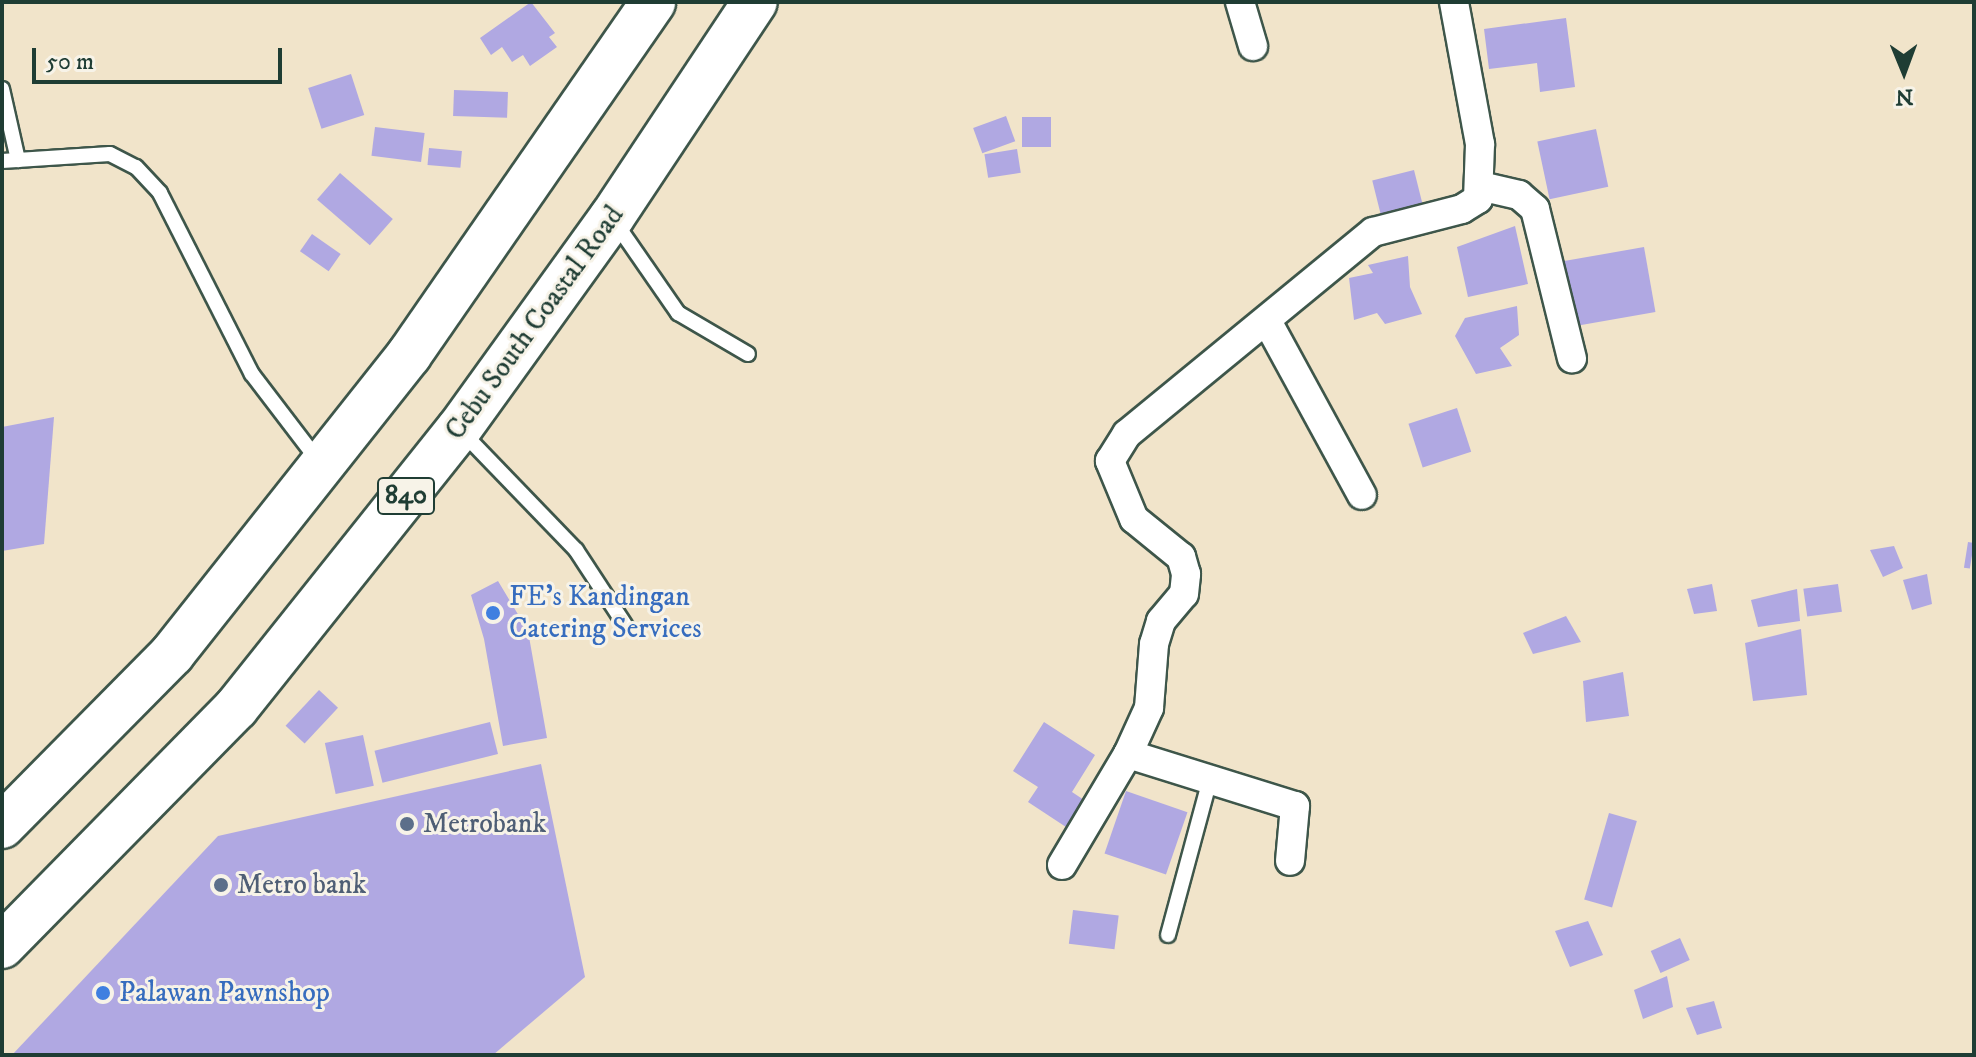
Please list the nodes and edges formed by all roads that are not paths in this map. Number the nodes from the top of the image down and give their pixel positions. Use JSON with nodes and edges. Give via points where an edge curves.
{"nodes":[{"id":1,"x":653,"y":2,"type":"edge"},
{"id":2,"x":755,"y":2,"type":"edge"},
{"id":3,"x":1240,"y":2,"type":"edge"},
{"id":4,"x":1454,"y":2,"type":"edge"},
{"id":5,"x":1253,"y":46,"type":"dead end"},
{"id":6,"x":2,"y":89,"type":"edge"},
{"id":7,"x":18,"y":160,"type":"junction"},
{"id":8,"x":2,"y":161,"type":"edge"},
{"id":9,"x":1480,"y":186,"type":"junction"},
{"id":10,"x":612,"y":217,"type":"junction"},
{"id":11,"x":1267,"y":321,"type":"junction"},
{"id":12,"x":748,"y":354,"type":"dead end"},
{"id":13,"x":1572,"y":359,"type":"dead end"},
{"id":14,"x":459,"y":429,"type":"junction"},
{"id":15,"x":321,"y":466,"type":"junction"},
{"id":16,"x":1362,"y":495,"type":"dead end"},
{"id":17,"x":625,"y":625,"type":"dead end"},
{"id":18,"x":1128,"y":754,"type":"junction"},
{"id":19,"x":1210,"y":779,"type":"junction"},
{"id":20,"x":2,"y":826,"type":"edge"},
{"id":21,"x":1290,"y":861,"type":"dead end"},
{"id":22,"x":1062,"y":865,"type":"dead end"},
{"id":23,"x":1168,"y":935,"type":"dead end"},
{"id":24,"x":2,"y":946,"type":"edge"}],
"edges":[{"from":1,"to":15,"type":"highway","via":[[409,355]]},
{"from":2,"to":10,"type":"highway","name":"Cebu South Coastal Road","number":"840"},
{"from":3,"to":5,"type":"street"},
{"from":4,"to":9,"type":"street","via":[[1480,144]]},
{"from":6,"to":7,"type":"lane"},
{"from":7,"to":8,"type":"lane"},
{"from":7,"to":15,"type":"lane","via":[[110,154],[136,167],[160,193],[252,374]]},
{"from":9,"to":11,"type":"street","via":[[1478,199],[1462,209],[1373,232]]},
{"from":9,"to":13,"type":"street","via":[[1519,195],[1535,209]]},
{"from":10,"to":12,"type":"lane","via":[[678,313]]},
{"from":10,"to":14,"type":"highway","name":"Cebu South Coastal Road","number":"840"},
{"from":11,"to":16,"type":"street"},
{"from":11,"to":18,"type":"street","via":[[1127,434],[1110,461],[1134,519],[1181,557],[1186,574],[1184,594],[1161,621],[1149,708]]},
{"from":14,"to":17,"type":"lane","via":[[576,550]]},
{"from":14,"to":24,"type":"highway","name":"Cebu South Coastal Road","number":"840","via":[[236,708]]},
{"from":15,"to":20,"type":"highway","via":[[172,654]]},
{"from":18,"to":19,"type":"street"},
{"from":18,"to":22,"type":"street"},
{"from":19,"to":21,"type":"street","via":[[1295,806]]},
{"from":19,"to":23,"type":"lane"}]}
